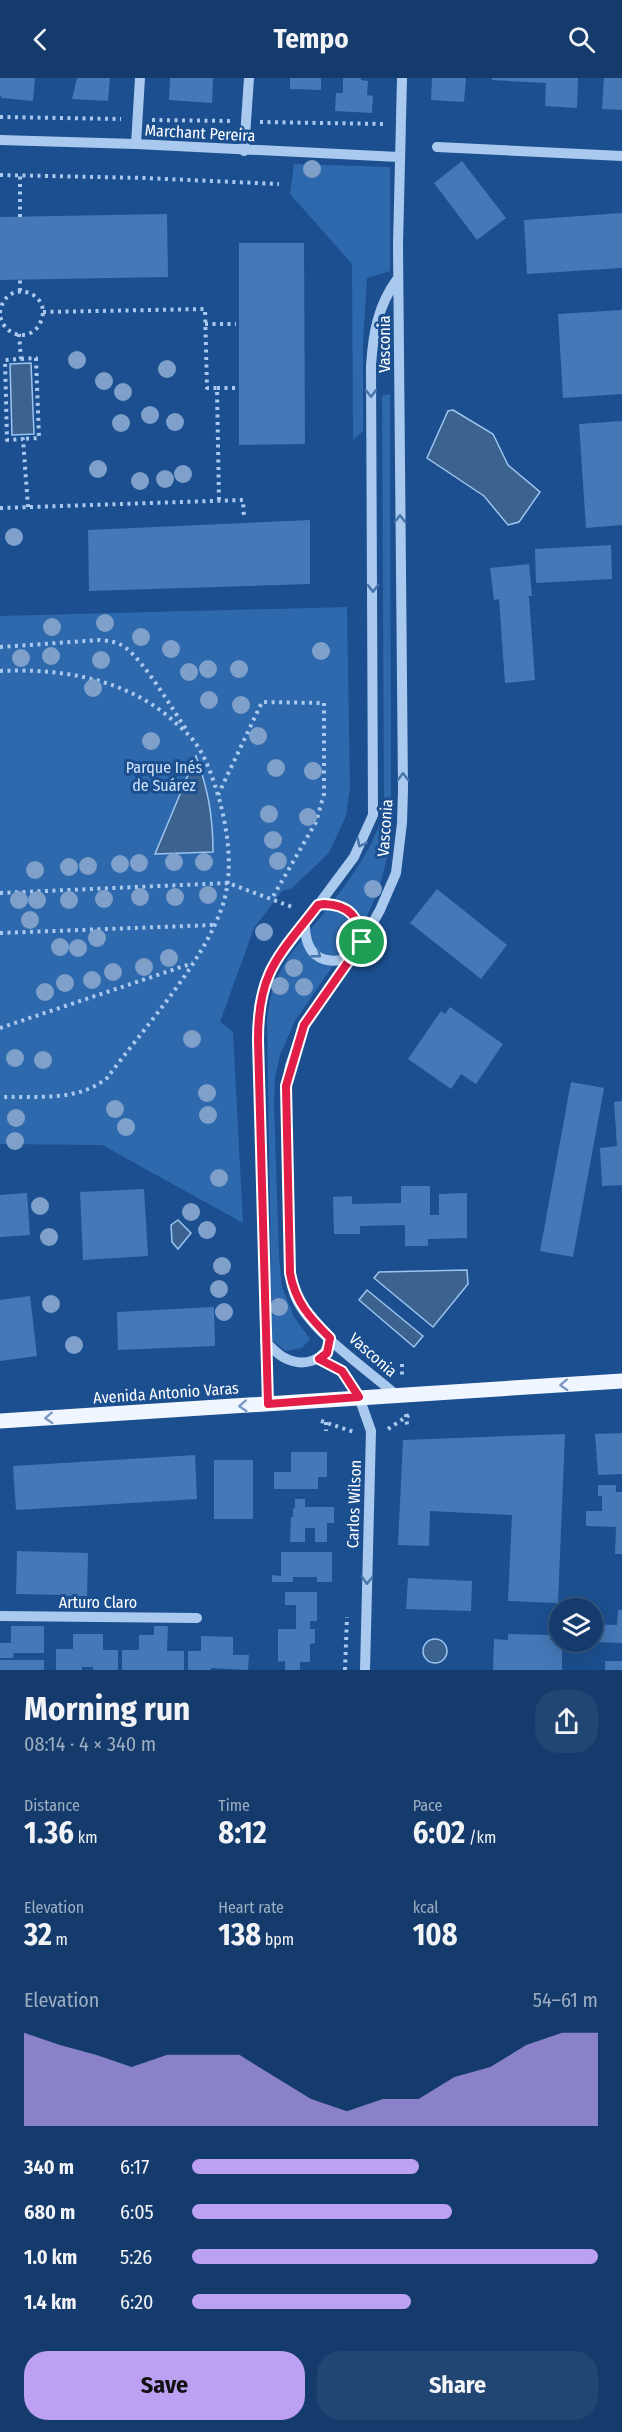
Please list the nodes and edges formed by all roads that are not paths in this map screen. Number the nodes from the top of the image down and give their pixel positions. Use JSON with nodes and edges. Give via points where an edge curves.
{"nodes":[{"id":1,"x":140,"y":78,"type":"edge"},
{"id":2,"x":249,"y":78,"type":"edge"},
{"id":3,"x":402,"y":78,"type":"edge"},
{"id":4,"x":0,"y":140,"type":"edge"},
{"id":5,"x":136,"y":144,"type":"junction"},
{"id":6,"x":437,"y":147,"type":"dead end"},
{"id":7,"x":244,"y":151,"type":"junction"},
{"id":8,"x":622,"y":156,"type":"edge"},
{"id":9,"x":399,"y":157,"type":"junction"},
{"id":10,"x":398,"y":277,"type":"junction"},
{"id":11,"x":318,"y":905,"type":"junction"},
{"id":12,"x":308,"y":917,"type":"junction"},
{"id":13,"x":362,"y":942,"type":"junction"},
{"id":14,"x":352,"y":957,"type":"junction"},
{"id":15,"x":330,"y":1338,"type":"junction"},
{"id":16,"x":265,"y":1341,"type":"junction"},
{"id":17,"x":319,"y":1359,"type":"junction"},
{"id":18,"x":622,"y":1381,"type":"edge"},
{"id":19,"x":399,"y":1388,"type":"junction"},
{"id":20,"x":359,"y":1397,"type":"junction"},
{"id":21,"x":268,"y":1404,"type":"junction"},
{"id":22,"x":0,"y":1421,"type":"edge"},
{"id":23,"x":0,"y":1616,"type":"edge"},
{"id":24,"x":197,"y":1618,"type":"dead end"},
{"id":25,"x":365,"y":1670,"type":"edge"}],
"edges":[{"from":1,"to":5,"type":"street"},
{"from":2,"to":7,"type":"street"},
{"from":3,"to":9,"type":"street","name":"Vasconia"},
{"from":4,"to":5,"type":"street","name":"Marchant Pereira"},
{"from":5,"to":7,"type":"street","name":"Marchant Pereira"},
{"from":6,"to":8,"type":"street"},
{"from":7,"to":9,"type":"street","name":"Marchant Pereira"},
{"from":9,"to":10,"type":"street","name":"Vasconia"},
{"from":10,"to":11,"type":"street","name":"Vasconia","one_way":true,"via":[[385,295],[378,316],[371,366],[375,806],[358,850]]},
{"from":13,"to":10,"type":"street","name":"Vasconia","one_way":true,"via":[[396,873],[402,823]]},
{"from":11,"to":12,"type":"street","name":"Vasconia"},
{"from":11,"to":13,"type":"street","via":[[339,906],[353,915]]},
{"from":12,"to":14,"type":"street","one_way":true,"via":[[306,939],[314,954],[329,961]]},
{"from":12,"to":16,"type":"street","name":"Vasconia","via":[[270,970],[259,1007]]},
{"from":13,"to":14,"type":"street","name":"Vasconia"},
{"from":14,"to":15,"type":"street","name":"Vasconia","via":[[304,1025],[286,1086],[292,1288],[303,1310]]},
{"from":15,"to":17,"type":"street","name":"Vasconia","via":[[327,1353]]},
{"from":15,"to":19,"type":"street","name":"Vasconia"},
{"from":16,"to":17,"type":"street","via":[[291,1361]]},
{"from":16,"to":21,"type":"street","name":"Vasconia"},
{"from":17,"to":20,"type":"street","name":"Carlos Wilson","via":[[342,1371]]},
{"from":18,"to":19,"type":"main road","name":"Avenida Antonio Varas","one_way":true},
{"from":19,"to":20,"type":"main road","name":"Avenida Antonio Varas"},
{"from":20,"to":21,"type":"main road","name":"Avenida Antonio Varas"},
{"from":20,"to":25,"type":"street","name":"Carlos Wilson","one_way":true,"via":[[371,1436]]},
{"from":21,"to":22,"type":"main road","name":"Avenida Antonio Varas","one_way":true},
{"from":23,"to":24,"type":"street","name":"Arturo Claro"}]}
